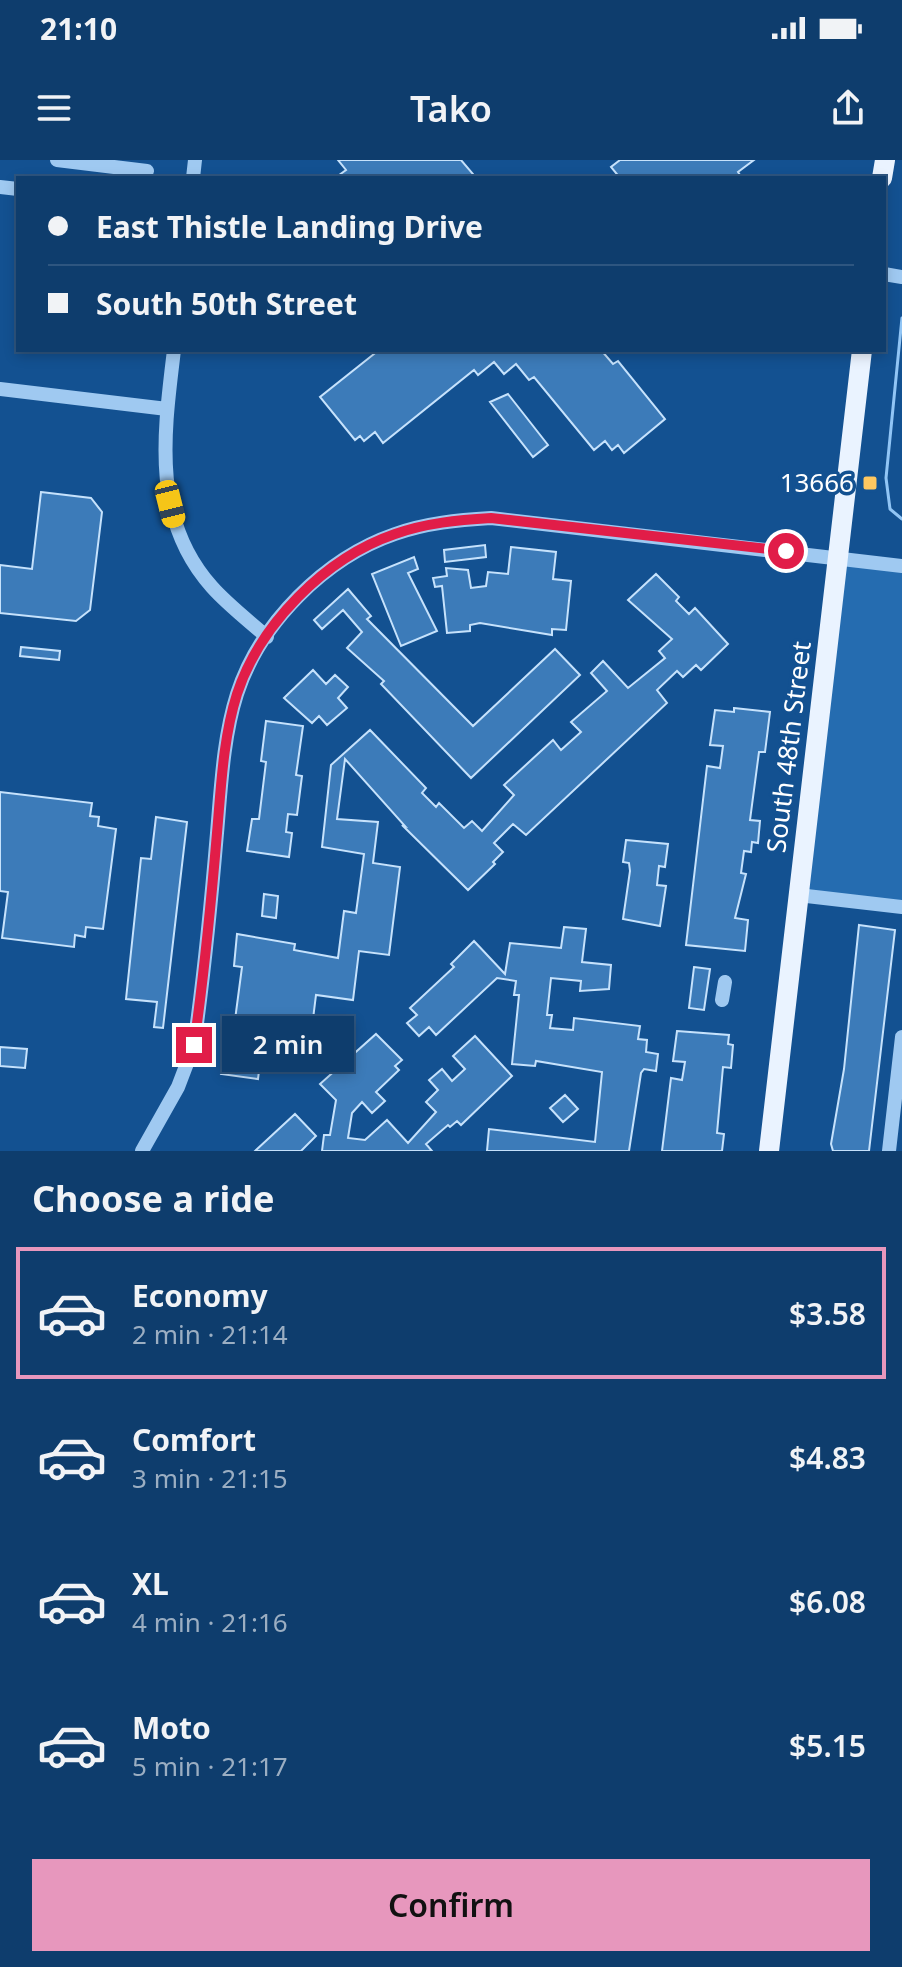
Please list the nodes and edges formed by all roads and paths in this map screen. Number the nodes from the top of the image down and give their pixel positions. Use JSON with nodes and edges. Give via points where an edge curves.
{"nodes":[{"id":1,"x":57,"y":160,"type":"edge"},
{"id":2,"x":147,"y":170,"type":"edge"},
{"id":3,"x":174,"y":352,"type":"edge"},
{"id":4,"x":862,"y":352,"type":"edge"},
{"id":5,"x":0,"y":389,"type":"edge"},
{"id":6,"x":167,"y":409,"type":"junction"},
{"id":7,"x":838,"y":557,"type":"junction"},
{"id":8,"x":902,"y":566,"type":"edge"},
{"id":9,"x":267,"y":637,"type":"junction"},
{"id":10,"x":798,"y":895,"type":"junction"},
{"id":11,"x":902,"y":907,"type":"edge"},
{"id":12,"x":725,"y":982,"type":"dead end"},
{"id":13,"x":722,"y":1000,"type":"dead end"},
{"id":14,"x":902,"y":1037,"type":"edge"},
{"id":15,"x":900,"y":1066,"type":"edge"},
{"id":16,"x":142,"y":1151,"type":"edge"},
{"id":17,"x":769,"y":1151,"type":"edge"},
{"id":18,"x":889,"y":1151,"type":"edge"}],
"edges":[{"from":1,"to":2,"type":"street"},
{"from":3,"to":6,"type":"street"},
{"from":4,"to":7,"type":"main road","name":"South 48th Street"},
{"from":5,"to":6,"type":"street"},
{"from":6,"to":9,"type":"street","via":[[164,472],[181,537],[210,585]]},
{"from":7,"to":8,"type":"street"},
{"from":7,"to":9,"type":"street","via":[[518,520],[450,521],[392,535],[335,567],[291,605]]},
{"from":7,"to":10,"type":"main road","name":"South 48th Street"},
{"from":9,"to":16,"type":"street","via":[[237,696],[225,759],[194,1045],[178,1087]]},
{"from":10,"to":11,"type":"street"},
{"from":10,"to":17,"type":"main road","name":"South 48th Street"},
{"from":12,"to":13,"type":"street"},
{"from":14,"to":15,"type":"street"},
{"from":15,"to":18,"type":"street"}]}
